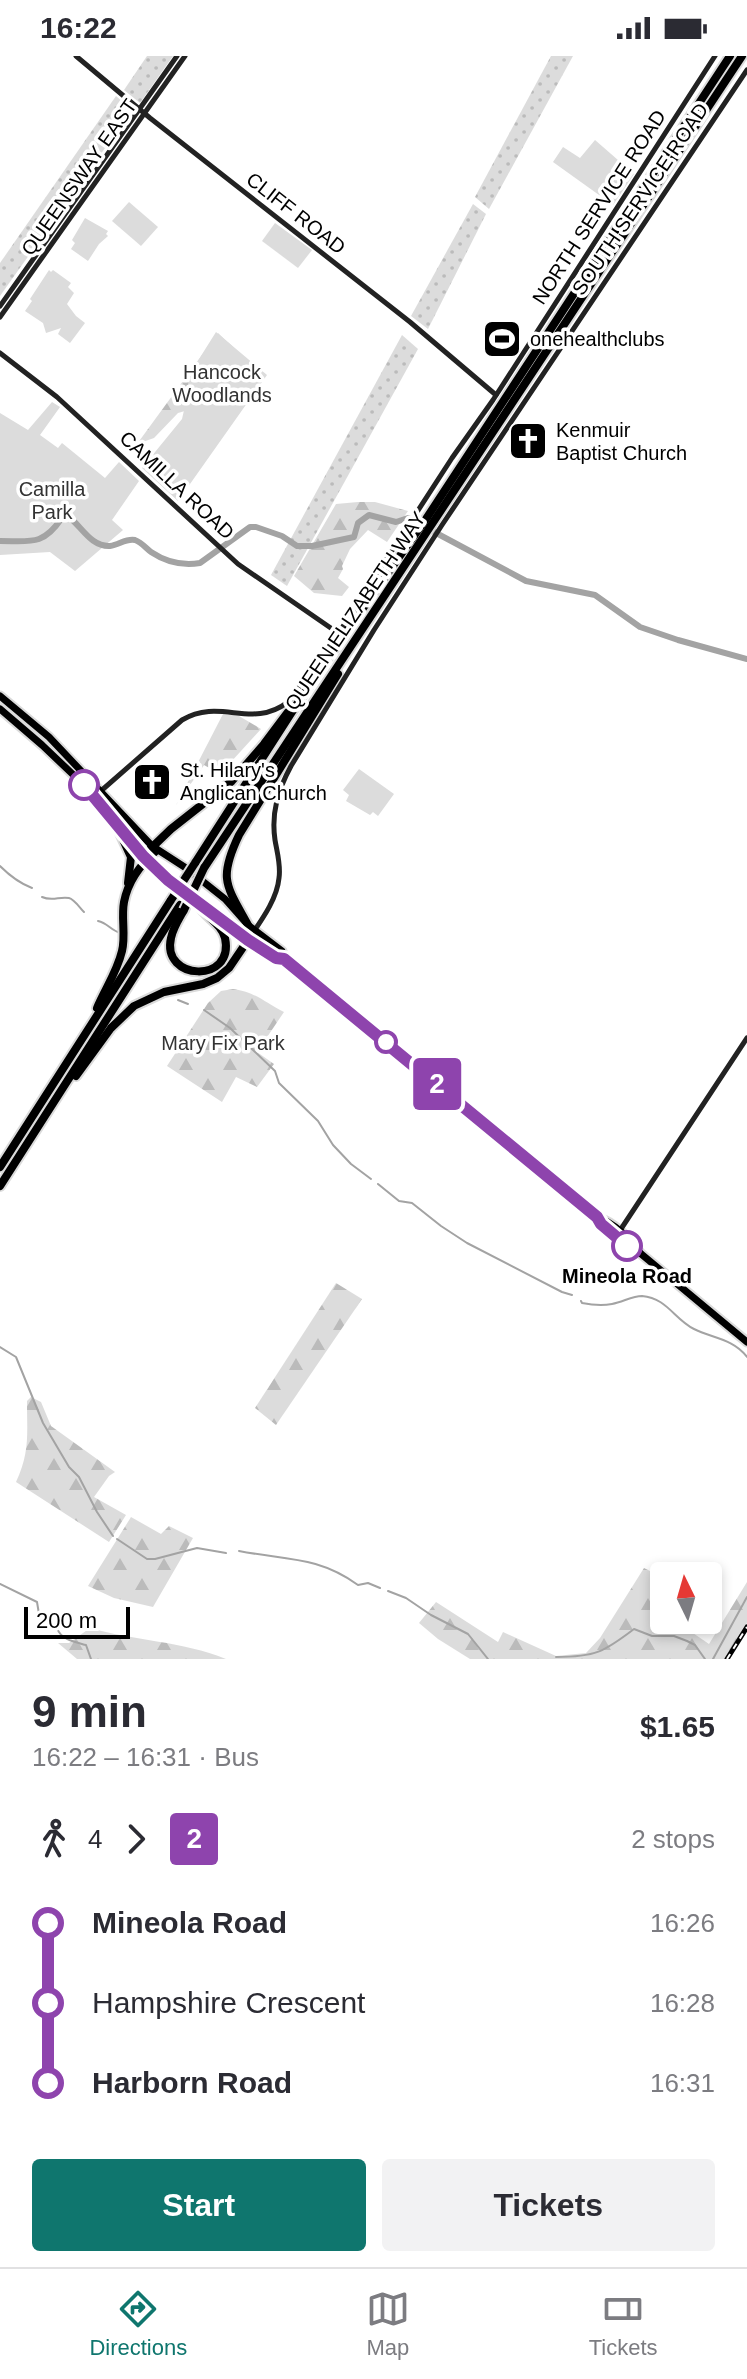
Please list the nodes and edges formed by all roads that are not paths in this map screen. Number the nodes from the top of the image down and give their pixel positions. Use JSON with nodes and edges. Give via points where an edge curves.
{"nodes":[{"id":1,"x":76,"y":56,"type":"edge"},
{"id":2,"x":177,"y":56,"type":"edge"},
{"id":3,"x":185,"y":56,"type":"edge"},
{"id":4,"x":715,"y":56,"type":"edge"},
{"id":5,"x":727,"y":56,"type":"edge"},
{"id":6,"x":744,"y":57,"type":"edge"},
{"id":7,"x":747,"y":70,"type":"edge"},
{"id":8,"x":142,"y":111,"type":"junction"},
{"id":9,"x":0,"y":306,"type":"edge"},
{"id":10,"x":0,"y":317,"type":"edge"},
{"id":11,"x":0,"y":353,"type":"edge"},
{"id":12,"x":496,"y":395,"type":"junction"},
{"id":13,"x":434,"y":522,"type":"junction"},
{"id":14,"x":425,"y":535,"type":"junction"},
{"id":15,"x":338,"y":633,"type":"junction"},
{"id":16,"x":360,"y":634,"type":"junction"},
{"id":17,"x":315,"y":676,"type":"junction"},
{"id":18,"x":0,"y":696,"type":"edge"},
{"id":19,"x":0,"y":709,"type":"edge"},
{"id":20,"x":100,"y":790,"type":"junction"},
{"id":21,"x":94,"y":797,"type":"junction"},
{"id":22,"x":114,"y":820,"type":"junction"},
{"id":23,"x":154,"y":848,"type":"junction"},
{"id":24,"x":144,"y":858,"type":"junction"},
{"id":25,"x":127,"y":892,"type":"junction"},
{"id":26,"x":198,"y":904,"type":"junction"},
{"id":27,"x":178,"y":905,"type":"junction"},
{"id":28,"x":251,"y":928,"type":"junction"},
{"id":29,"x":248,"y":940,"type":"junction"},
{"id":30,"x":284,"y":959,"type":"junction"},
{"id":31,"x":91,"y":1024,"type":"junction"},
{"id":32,"x":747,"y":1038,"type":"edge"},
{"id":33,"x":61,"y":1091,"type":"junction"},
{"id":34,"x":0,"y":1167,"type":"edge"},
{"id":35,"x":0,"y":1186,"type":"edge"},
{"id":36,"x":618,"y":1234,"type":"junction"},
{"id":37,"x":747,"y":1342,"type":"edge"}],
"edges":[{"from":1,"to":8,"type":"street","name":"CLIFF ROAD"},
{"from":2,"to":8,"type":"street","name":"QUEENSWAY EAST"},
{"from":3,"to":8,"type":"street","name":"QUEENSWAY EAST"},
{"from":4,"to":12,"type":"street","name":"NORTH SERVICE ROAD"},
{"from":5,"to":13,"type":"highway","name":"QUEEN ELIZABETH WAY"},
{"from":6,"to":13,"type":"highway","name":"QUEEN ELIZABETH WAY"},
{"from":7,"to":13,"type":"street","name":"SOUTH SERVICE ROAD"},
{"from":8,"to":9,"type":"street","name":"QUEENSWAY EAST"},
{"from":8,"to":10,"type":"street","name":"QUEENSWAY EAST"},
{"from":8,"to":12,"type":"street","name":"CLIFF ROAD"},
{"from":11,"to":15,"type":"street","name":"CAMILLA ROAD","via":[[57,397],[258,580]]},
{"from":12,"to":15,"type":"street","name":"NORTH SERVICE ROAD"},
{"from":13,"to":14,"type":"highway","name":"QUEEN ELIZABETH WAY"},
{"from":14,"to":16,"type":"highway","name":"QUEEN ELIZABETH WAY"},
{"from":14,"to":17,"type":"highway","name":"QUEEN ELIZABETH WAY"},
{"from":14,"to":28,"type":"street","via":[[281,785],[274,830],[280,877],[275,895]]},
{"from":15,"to":20,"type":"street","name":"NORTH SERVICE ROAD","via":[[279,708],[262,715],[195,713]]},
{"from":16,"to":27,"type":"highway","name":"QUEEN ELIZABETH WAY","bridge":true},
{"from":16,"to":28,"type":"highway","via":[[228,858],[228,884]]},
{"from":17,"to":23,"type":"highway","via":[[232,781]]},
{"from":17,"to":27,"type":"highway","name":"QUEEN ELIZABETH WAY","bridge":true,"via":[[195,863]]},
{"from":18,"to":20,"type":"main road"},
{"from":19,"to":21,"type":"main road"},
{"from":20,"to":21,"type":"street","name":"NORTH SERVICE ROAD"},
{"from":20,"to":23,"type":"main road"},
{"from":21,"to":22,"type":"main road"},
{"from":22,"to":24,"type":"main road"},
{"from":22,"to":25,"type":"highway","via":[[131,857]]},
{"from":23,"to":24,"type":"highway"},
{"from":23,"to":28,"type":"main road","via":[[213,889]]},
{"from":24,"to":25,"type":"highway"},
{"from":24,"to":26,"type":"main road"},
{"from":25,"to":31,"type":"highway","via":[[123,949]]},
{"from":26,"to":27,"type":"highway","via":[[220,928],[226,949],[221,961],[198,973],[188,971],[172,955]]},
{"from":26,"to":29,"type":"main road"},
{"from":27,"to":31,"type":"highway","name":"QUEEN ELIZABETH WAY"},
{"from":27,"to":33,"type":"highway","name":"QUEEN ELIZABETH WAY"},
{"from":28,"to":29,"type":"street"},
{"from":28,"to":30,"type":"main road","via":[[282,951]]},
{"from":29,"to":30,"type":"main road"},
{"from":29,"to":33,"type":"highway","via":[[217,978],[134,1006]]},
{"from":30,"to":36,"type":"main road"},
{"from":31,"to":34,"type":"highway","name":"QUEEN ELIZABETH WAY"},
{"from":32,"to":36,"type":"street"},
{"from":33,"to":35,"type":"highway","name":"QUEEN ELIZABETH WAY"},
{"from":36,"to":37,"type":"main road"}]}
